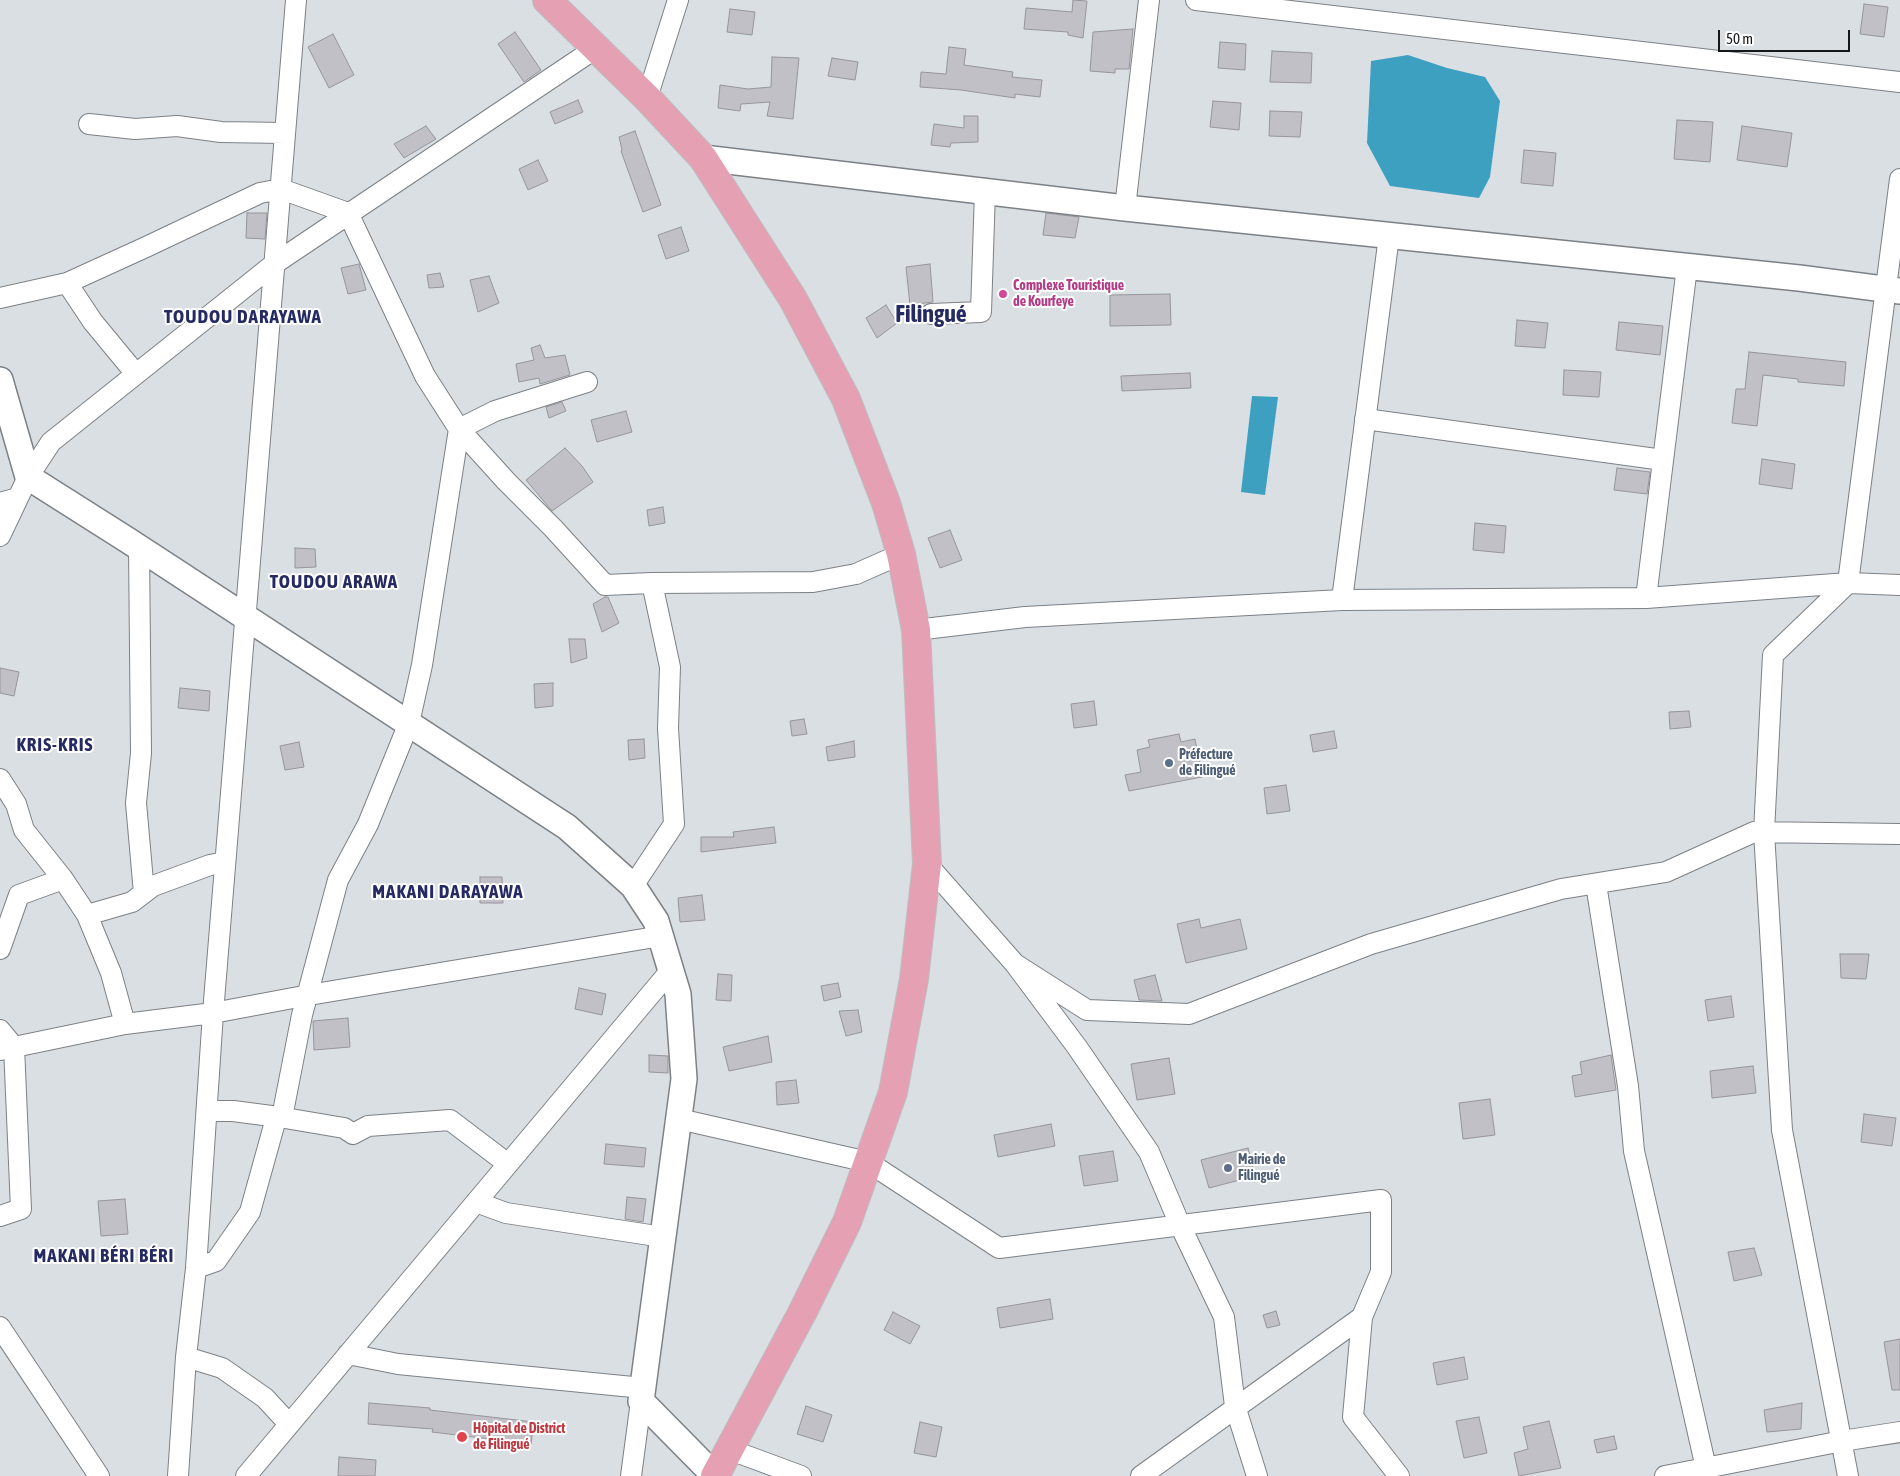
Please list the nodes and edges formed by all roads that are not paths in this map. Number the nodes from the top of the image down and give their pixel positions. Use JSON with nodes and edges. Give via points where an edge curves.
{"nodes":[{"id":1,"x":296,"y":0,"type":"edge"},
{"id":2,"x":547,"y":0,"type":"edge"},
{"id":3,"x":678,"y":0,"type":"edge"},
{"id":4,"x":1149,"y":0,"type":"edge"},
{"id":5,"x":1196,"y":0,"type":"edge"},
{"id":6,"x":596,"y":48,"type":"junction"},
{"id":7,"x":1900,"y":82,"type":"edge"},
{"id":8,"x":647,"y":98,"type":"junction"},
{"id":9,"x":89,"y":124,"type":"dead end"},
{"id":10,"x":285,"y":133,"type":"junction"},
{"id":11,"x":703,"y":158,"type":"junction"},
{"id":12,"x":1900,"y":179,"type":"edge"},
{"id":13,"x":280,"y":188,"type":"junction"},
{"id":14,"x":985,"y":191,"type":"junction"},
{"id":15,"x":1125,"y":208,"type":"junction"},
{"id":16,"x":348,"y":213,"type":"junction"},
{"id":17,"x":1389,"y":236,"type":"junction"},
{"id":18,"x":274,"y":264,"type":"junction"},
{"id":19,"x":1686,"y":267,"type":"junction"},
{"id":20,"x":67,"y":283,"type":"junction"},
{"id":21,"x":1893,"y":290,"type":"edge"},
{"id":22,"x":0,"y":298,"type":"edge"},
{"id":23,"x":931,"y":314,"type":"dead end"},
{"id":24,"x":136,"y":374,"type":"junction"},
{"id":25,"x":0,"y":380,"type":"edge"},
{"id":26,"x":588,"y":382,"type":"dead end"},
{"id":27,"x":1365,"y":419,"type":"junction"},
{"id":28,"x":459,"y":429,"type":"junction"},
{"id":29,"x":1663,"y":460,"type":"junction"},
{"id":30,"x":15,"y":492,"type":"edge"},
{"id":31,"x":0,"y":536,"type":"edge"},
{"id":32,"x":140,"y":547,"type":"junction"},
{"id":33,"x":901,"y":554,"type":"junction"},
{"id":34,"x":652,"y":583,"type":"junction"},
{"id":35,"x":1848,"y":583,"type":"junction"},
{"id":36,"x":1900,"y":585,"type":"edge"},
{"id":37,"x":1646,"y":598,"type":"junction"},
{"id":38,"x":1342,"y":600,"type":"junction"},
{"id":39,"x":245,"y":616,"type":"junction"},
{"id":40,"x":916,"y":630,"type":"junction"},
{"id":41,"x":409,"y":723,"type":"junction"},
{"id":42,"x":0,"y":779,"type":"edge"},
{"id":43,"x":1764,"y":832,"type":"junction"},
{"id":44,"x":1900,"y":834,"type":"edge"},
{"id":45,"x":225,"y":862,"type":"junction"},
{"id":46,"x":927,"y":864,"type":"junction"},
{"id":47,"x":63,"y":879,"type":"junction"},
{"id":48,"x":1596,"y":884,"type":"junction"},
{"id":49,"x":633,"y":886,"type":"junction"},
{"id":50,"x":144,"y":893,"type":"junction"},
{"id":51,"x":87,"y":915,"type":"junction"},
{"id":52,"x":660,"y":936,"type":"junction"},
{"id":53,"x":0,"y":949,"type":"edge"},
{"id":54,"x":1016,"y":964,"type":"junction"},
{"id":55,"x":671,"y":970,"type":"junction"},
{"id":56,"x":309,"y":994,"type":"junction"},
{"id":57,"x":213,"y":1013,"type":"junction"},
{"id":58,"x":125,"y":1024,"type":"junction"},
{"id":59,"x":0,"y":1030,"type":"edge"},
{"id":60,"x":7,"y":1049,"type":"edge"},
{"id":61,"x":206,"y":1111,"type":"junction"},
{"id":62,"x":278,"y":1117,"type":"junction"},
{"id":63,"x":679,"y":1119,"type":"junction"},
{"id":64,"x":868,"y":1162,"type":"junction"},
{"id":65,"x":508,"y":1164,"type":"junction"},
{"id":66,"x":476,"y":1202,"type":"junction"},
{"id":67,"x":0,"y":1216,"type":"edge"},
{"id":68,"x":1180,"y":1225,"type":"junction"},
{"id":69,"x":663,"y":1237,"type":"junction"},
{"id":70,"x":196,"y":1268,"type":"junction"},
{"id":71,"x":1362,"y":1317,"type":"junction"},
{"id":72,"x":0,"y":1327,"type":"edge"},
{"id":73,"x":348,"y":1354,"type":"junction"},
{"id":74,"x":186,"y":1357,"type":"junction"},
{"id":75,"x":642,"y":1395,"type":"junction"},
{"id":76,"x":1235,"y":1406,"type":"junction"},
{"id":77,"x":289,"y":1424,"type":"junction"},
{"id":78,"x":1900,"y":1432,"type":"edge"},
{"id":79,"x":1842,"y":1441,"type":"junction"},
{"id":80,"x":728,"y":1449,"type":"junction"},
{"id":81,"x":1706,"y":1468,"type":"junction"},
{"id":82,"x":99,"y":1476,"type":"edge"},
{"id":83,"x":178,"y":1476,"type":"edge"},
{"id":84,"x":246,"y":1476,"type":"edge"},
{"id":85,"x":631,"y":1476,"type":"edge"},
{"id":86,"x":715,"y":1476,"type":"edge"},
{"id":87,"x":801,"y":1476,"type":"edge"},
{"id":88,"x":1141,"y":1476,"type":"edge"},
{"id":89,"x":1257,"y":1476,"type":"edge"},
{"id":90,"x":1399,"y":1476,"type":"edge"},
{"id":91,"x":1665,"y":1476,"type":"edge"},
{"id":92,"x":1848,"y":1476,"type":"edge"}],
"edges":[{"from":1,"to":10,"type":"street"},
{"from":2,"to":6,"type":"main road"},
{"from":3,"to":8,"type":"street"},
{"from":4,"to":15,"type":"street"},
{"from":5,"to":7,"type":"street"},
{"from":6,"to":8,"type":"main road"},
{"from":6,"to":16,"type":"street"},
{"from":8,"to":11,"type":"main road"},
{"from":9,"to":10,"type":"street","via":[[135,129],[177,126],[221,132]]},
{"from":10,"to":13,"type":"street"},
{"from":11,"to":14,"type":"street"},
{"from":11,"to":33,"type":"main road","via":[[793,299],[846,399],[886,503]]},
{"from":12,"to":21,"type":"street"},
{"from":13,"to":16,"type":"street"},
{"from":13,"to":18,"type":"street"},
{"from":13,"to":20,"type":"street","via":[[260,193]]},
{"from":14,"to":15,"type":"street"},
{"from":14,"to":23,"type":"street","via":[[981,312]]},
{"from":15,"to":17,"type":"street"},
{"from":16,"to":18,"type":"street"},
{"from":16,"to":28,"type":"street","via":[[425,376]]},
{"from":17,"to":19,"type":"street"},
{"from":17,"to":27,"type":"street"},
{"from":18,"to":24,"type":"street"},
{"from":18,"to":39,"type":"street"},
{"from":19,"to":21,"type":"street"},
{"from":19,"to":29,"type":"street"},
{"from":20,"to":22,"type":"street"},
{"from":20,"to":24,"type":"street"},
{"from":21,"to":35,"type":"street"},
{"from":24,"to":30,"type":"street","via":[[51,442]]},
{"from":25,"to":30,"type":"street"},
{"from":26,"to":28,"type":"street","via":[[495,411]]},
{"from":27,"to":29,"type":"street"},
{"from":27,"to":38,"type":"street"},
{"from":28,"to":34,"type":"street","via":[[605,585]]},
{"from":28,"to":41,"type":"street","via":[[422,665]]},
{"from":29,"to":37,"type":"street"},
{"from":30,"to":31,"type":"street"},
{"from":30,"to":32,"type":"street"},
{"from":32,"to":39,"type":"street"},
{"from":32,"to":50,"type":"street","via":[[141,754],[136,803]]},
{"from":33,"to":34,"type":"street","via":[[856,574],[813,582]]},
{"from":33,"to":40,"type":"main road"},
{"from":34,"to":49,"type":"street","via":[[670,667],[668,728],[674,824]]},
{"from":35,"to":36,"type":"street"},
{"from":35,"to":37,"type":"street"},
{"from":35,"to":43,"type":"street","via":[[1773,654]]},
{"from":37,"to":38,"type":"street"},
{"from":38,"to":40,"type":"street","via":[[1026,617]]},
{"from":39,"to":41,"type":"street"},
{"from":39,"to":45,"type":"street"},
{"from":40,"to":46,"type":"main road"},
{"from":41,"to":49,"type":"street","via":[[568,827]]},
{"from":41,"to":56,"type":"street","via":[[368,824],[338,880]]},
{"from":42,"to":47,"type":"street","via":[[16,804],[24,830]]},
{"from":43,"to":44,"type":"street"},
{"from":43,"to":48,"type":"street","via":[[1754,832],[1666,872]]},
{"from":43,"to":79,"type":"street","via":[[1782,1130]]},
{"from":45,"to":50,"type":"street","via":[[153,886]]},
{"from":45,"to":57,"type":"street"},
{"from":46,"to":54,"type":"street"},
{"from":46,"to":64,"type":"main road","via":[[914,979],[893,1092]]},
{"from":47,"to":51,"type":"street"},
{"from":47,"to":53,"type":"street","via":[[19,895]]},
{"from":48,"to":54,"type":"street","via":[[1561,889],[1371,944],[1189,1014],[1088,1010]]},
{"from":48,"to":81,"type":"street","via":[[1628,1086],[1634,1151]]},
{"from":49,"to":52,"type":"street","via":[[656,921]]},
{"from":50,"to":51,"type":"street","via":[[132,902]]},
{"from":51,"to":58,"type":"street","via":[[111,974]]},
{"from":52,"to":55,"type":"street"},
{"from":52,"to":56,"type":"street"},
{"from":54,"to":68,"type":"street","via":[[1078,1047],[1149,1152]]},
{"from":55,"to":63,"type":"street","via":[[678,994],[684,1080]]},
{"from":55,"to":65,"type":"street"},
{"from":56,"to":57,"type":"street"},
{"from":56,"to":62,"type":"street","via":[[282,1112]]},
{"from":57,"to":58,"type":"street"},
{"from":57,"to":61,"type":"street"},
{"from":58,"to":60,"type":"street"},
{"from":59,"to":60,"type":"street"},
{"from":60,"to":67,"type":"street","via":[[21,1209]]},
{"from":61,"to":62,"type":"street"},
{"from":61,"to":70,"type":"street"},
{"from":62,"to":65,"type":"street","via":[[344,1128],[353,1134],[368,1126],[450,1120]]},
{"from":62,"to":70,"type":"street","via":[[250,1212],[216,1261]]},
{"from":63,"to":64,"type":"street"},
{"from":63,"to":69,"type":"street"},
{"from":64,"to":68,"type":"street","via":[[999,1248]]},
{"from":64,"to":80,"type":"main road","via":[[847,1222]]},
{"from":65,"to":66,"type":"street"},
{"from":66,"to":69,"type":"street","via":[[506,1213]]},
{"from":66,"to":73,"type":"street"},
{"from":68,"to":71,"type":"street","via":[[1381,1200],[1381,1272]]},
{"from":68,"to":76,"type":"street","via":[[1224,1317]]},
{"from":69,"to":75,"type":"street"},
{"from":70,"to":74,"type":"street"},
{"from":71,"to":76,"type":"street"},
{"from":71,"to":90,"type":"street","via":[[1353,1417]]},
{"from":72,"to":82,"type":"street"},
{"from":73,"to":75,"type":"street","via":[[398,1364]]},
{"from":73,"to":77,"type":"street"},
{"from":74,"to":77,"type":"street","via":[[222,1368],[265,1398]]},
{"from":74,"to":83,"type":"street"},
{"from":75,"to":85,"type":"street"},
{"from":75,"to":86,"type":"street"},
{"from":76,"to":88,"type":"street"},
{"from":76,"to":89,"type":"street"},
{"from":77,"to":84,"type":"street"},
{"from":78,"to":79,"type":"street"},
{"from":79,"to":81,"type":"street"},
{"from":79,"to":92,"type":"street"},
{"from":80,"to":86,"type":"main road"},
{"from":80,"to":87,"type":"street"},
{"from":81,"to":91,"type":"street"}]}
